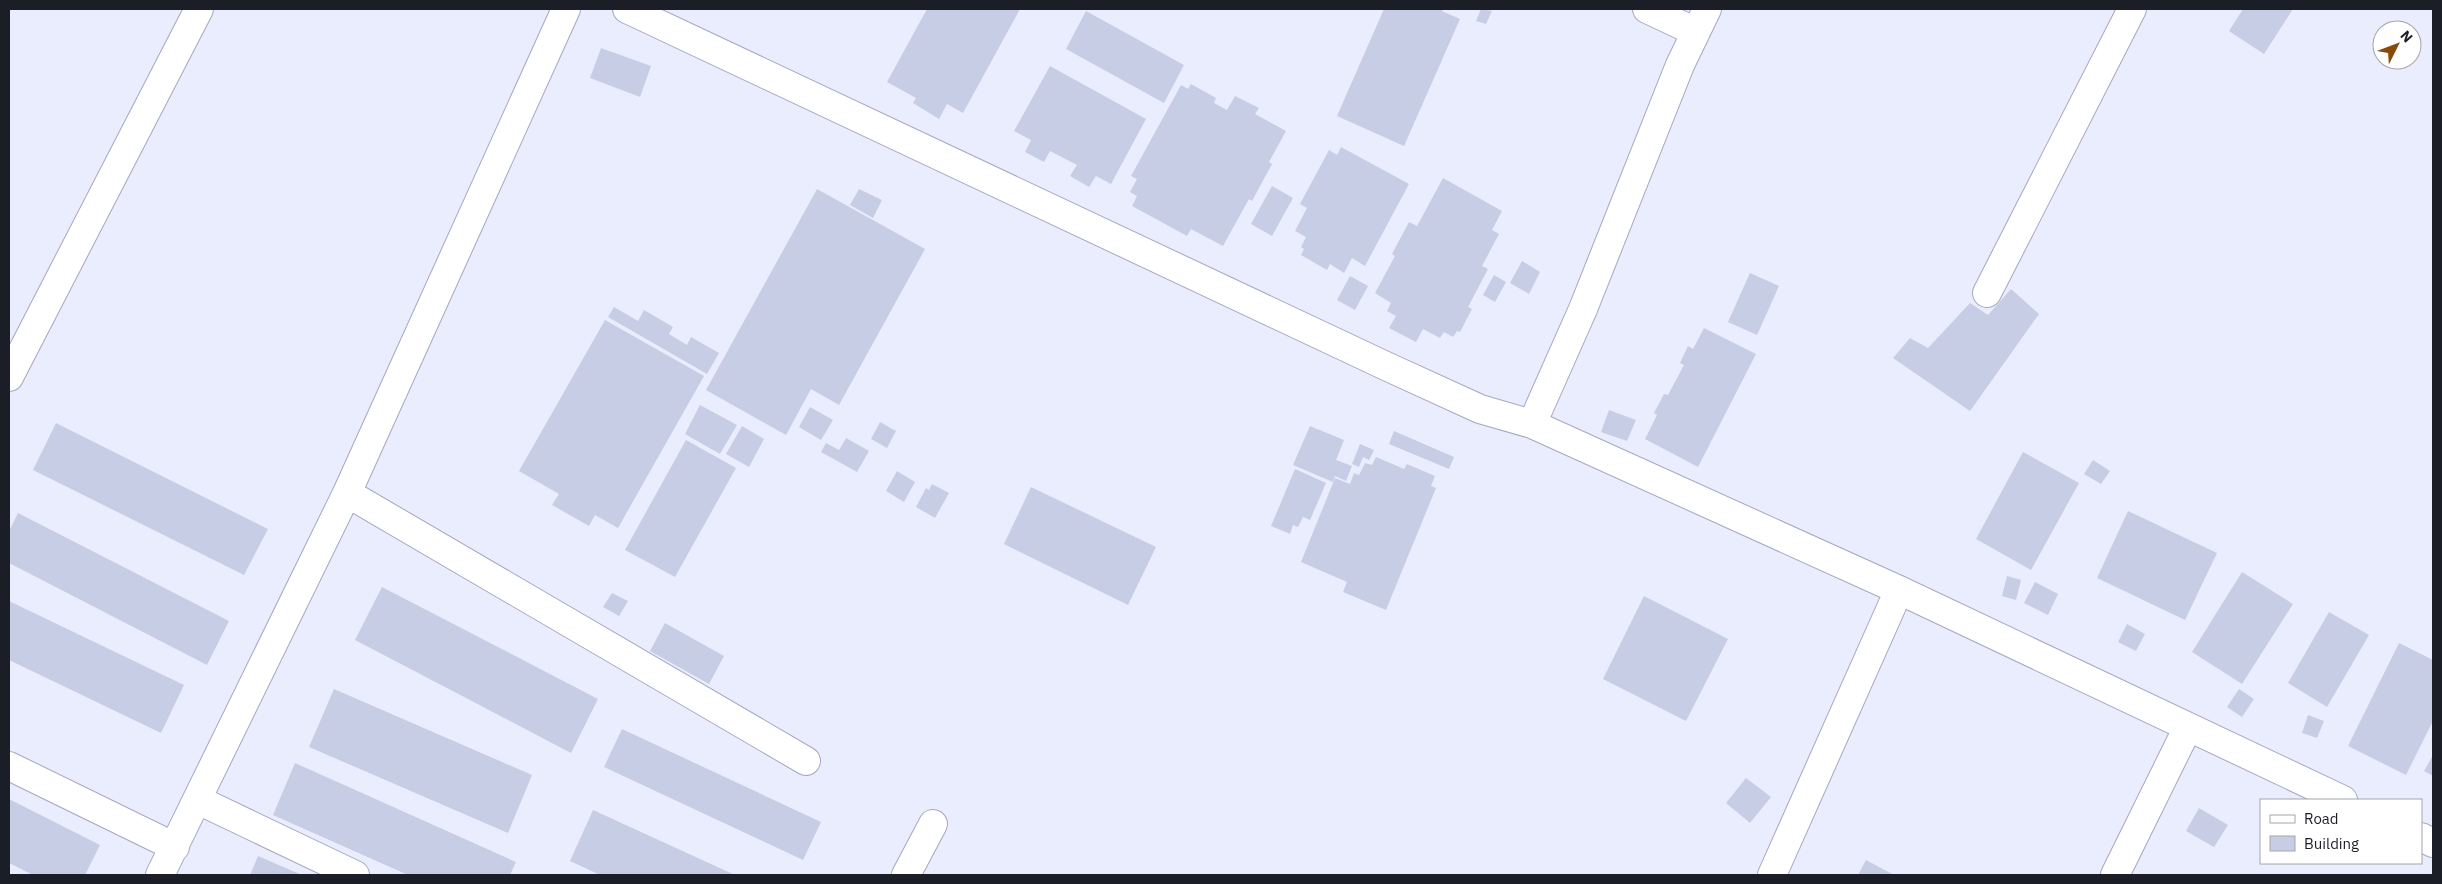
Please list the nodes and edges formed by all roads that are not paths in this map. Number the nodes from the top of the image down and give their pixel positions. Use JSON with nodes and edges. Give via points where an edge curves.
{"nodes":[{"id":1,"x":199,"y":9,"type":"edge"},
{"id":2,"x":566,"y":9,"type":"edge"},
{"id":3,"x":627,"y":9,"type":"edge"},
{"id":4,"x":1647,"y":9,"type":"edge"},
{"id":5,"x":2132,"y":9,"type":"edge"},
{"id":6,"x":1702,"y":20,"type":"edge"},
{"id":7,"x":1987,"y":293,"type":"dead end"},
{"id":8,"x":9,"y":377,"type":"edge"},
{"id":9,"x":1532,"y":424,"type":"junction"},
{"id":10,"x":347,"y":493,"type":"junction"},
{"id":11,"x":1899,"y":590,"type":"junction"},
{"id":12,"x":2188,"y":726,"type":"junction"},
{"id":13,"x":806,"y":761,"type":"dead end"},
{"id":14,"x":9,"y":766,"type":"edge"},
{"id":15,"x":2341,"y":799,"type":"edge"},
{"id":16,"x":198,"y":800,"type":"junction"},
{"id":17,"x":933,"y":824,"type":"dead end"},
{"id":18,"x":175,"y":847,"type":"junction"},
{"id":19,"x":160,"y":875,"type":"edge"},
{"id":20,"x":355,"y":875,"type":"edge"},
{"id":21,"x":906,"y":875,"type":"edge"},
{"id":22,"x":1772,"y":875,"type":"edge"},
{"id":23,"x":2115,"y":875,"type":"edge"}],
"edges":[{"from":1,"to":8,"type":"street"},
{"from":2,"to":10,"type":"street"},
{"from":3,"to":9,"type":"street","via":[[1480,409]]},
{"from":4,"to":6,"type":"street"},
{"from":5,"to":7,"type":"street"},
{"from":6,"to":9,"type":"street","via":[[1680,65]]},
{"from":9,"to":11,"type":"street"},
{"from":10,"to":13,"type":"street"},
{"from":10,"to":16,"type":"street"},
{"from":11,"to":12,"type":"street"},
{"from":11,"to":22,"type":"street"},
{"from":12,"to":15,"type":"street"},
{"from":12,"to":23,"type":"street"},
{"from":14,"to":18,"type":"street"},
{"from":16,"to":18,"type":"street"},
{"from":16,"to":20,"type":"street"},
{"from":17,"to":21,"type":"street"},
{"from":18,"to":19,"type":"street"}]}
